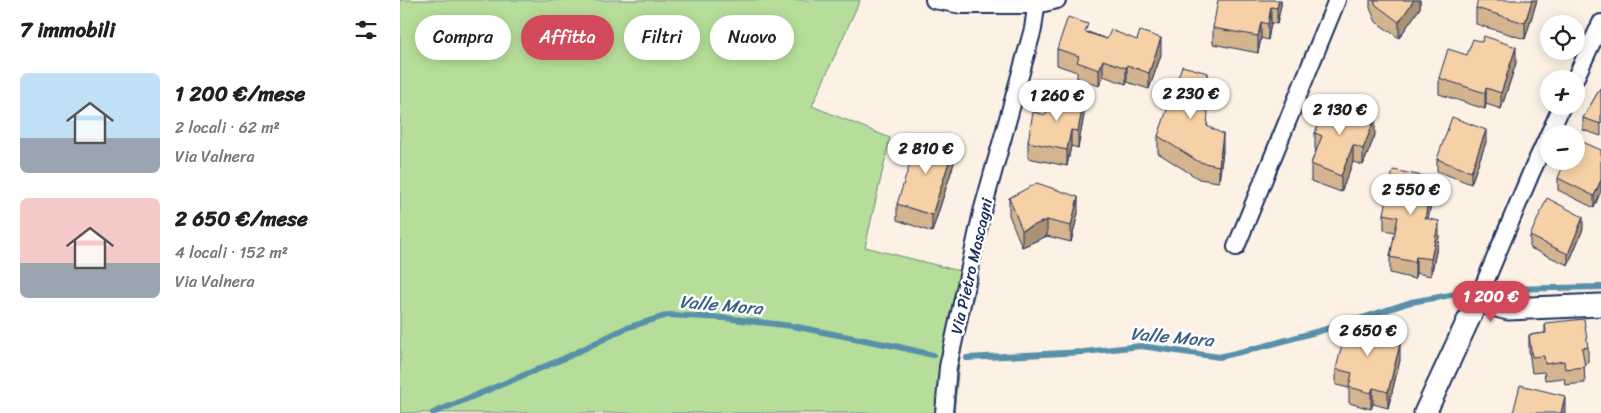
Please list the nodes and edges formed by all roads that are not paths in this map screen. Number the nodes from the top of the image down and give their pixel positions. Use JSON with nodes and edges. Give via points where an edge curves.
{"nodes":[{"id":1,"x":934,"y":0,"type":"edge"},
{"id":2,"x":1056,"y":0,"type":"edge"},
{"id":3,"x":1337,"y":0,"type":"edge"},
{"id":4,"x":1037,"y":2,"type":"edge"},
{"id":5,"x":1601,"y":22,"type":"edge"},
{"id":6,"x":1579,"y":70,"type":"edge"},
{"id":7,"x":1540,"y":154,"type":"edge"},
{"id":8,"x":1236,"y":247,"type":"dead end"},
{"id":9,"x":1477,"y":301,"type":"junction"},
{"id":10,"x":1601,"y":305,"type":"edge"},
{"id":11,"x":944,"y":413,"type":"edge"},
{"id":12,"x":1425,"y":413,"type":"edge"}],
"edges":[{"from":1,"to":4,"type":"street","via":[[962,5]]},
{"from":2,"to":4,"type":"street"},
{"from":3,"to":8,"type":"street"},
{"from":4,"to":11,"type":"street","name":"Via Pietro Mascagni","via":[[1033,29],[982,212],[948,367]]},
{"from":5,"to":6,"type":"street"},
{"from":7,"to":9,"type":"street"},
{"from":9,"to":10,"type":"street","via":[[1508,309]]},
{"from":9,"to":12,"type":"street"}]}
